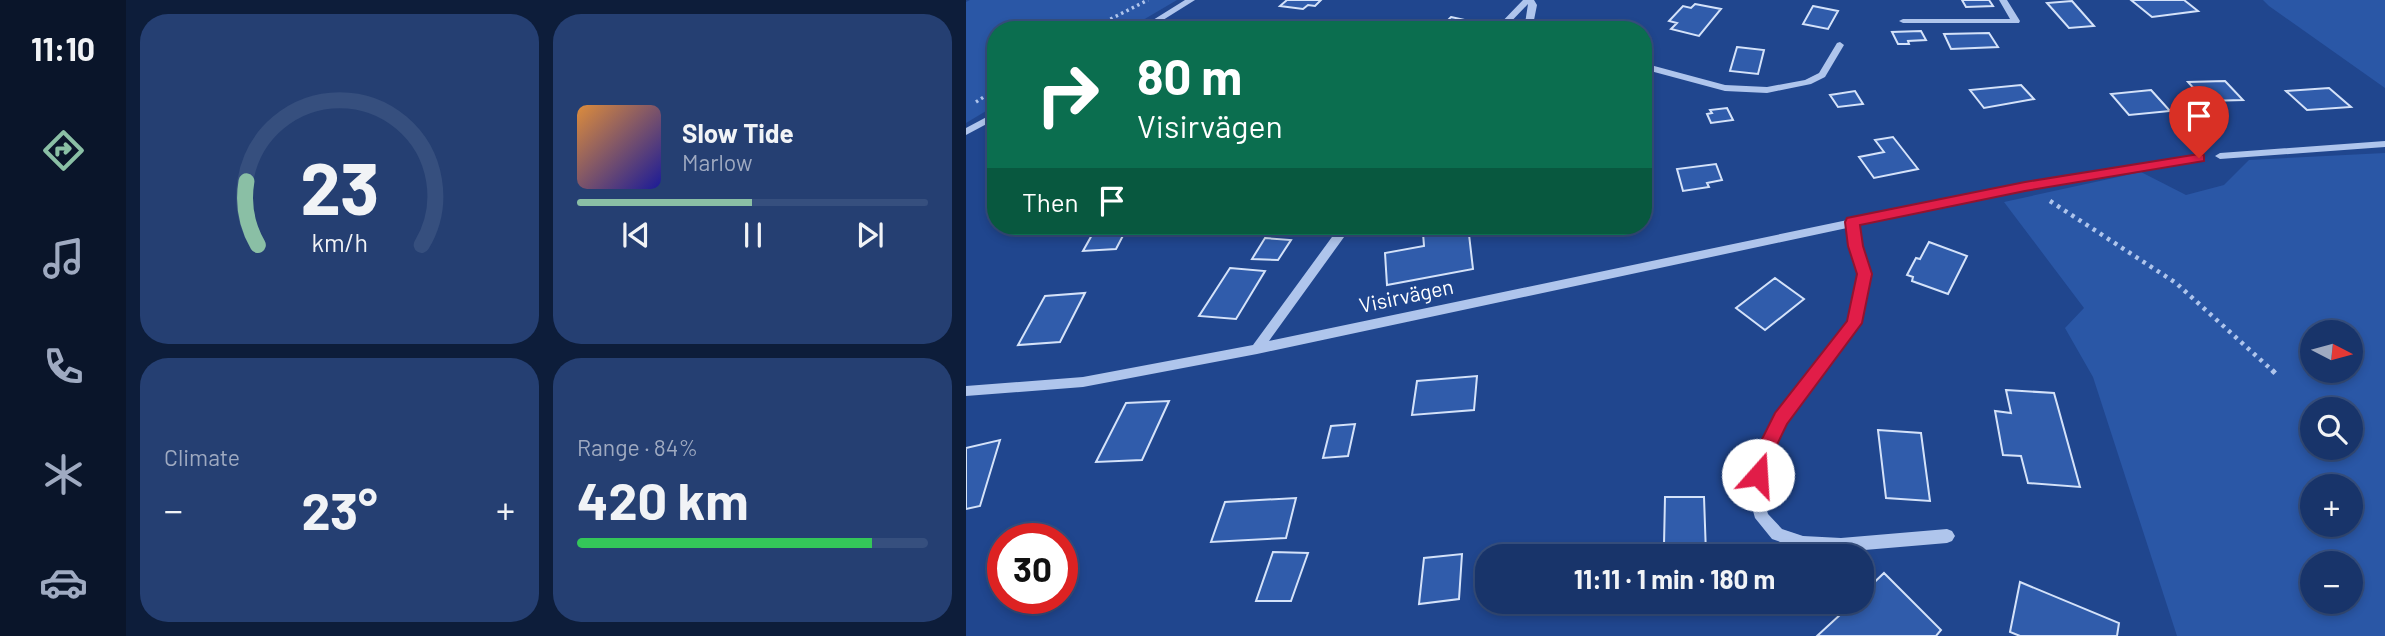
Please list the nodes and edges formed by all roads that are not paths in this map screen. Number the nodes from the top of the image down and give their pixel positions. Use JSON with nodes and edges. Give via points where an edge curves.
{"nodes":[{"id":1,"x":1191,"y":0,"type":"edge"},
{"id":2,"x":1529,"y":0,"type":"edge"},
{"id":3,"x":2003,"y":0,"type":"edge"},
{"id":4,"x":1155,"y":21,"type":"edge"},
{"id":5,"x":1507,"y":21,"type":"edge"},
{"id":6,"x":1530,"y":21,"type":"edge"},
{"id":7,"x":1903,"y":21,"type":"dead end"},
{"id":8,"x":1840,"y":46,"type":"dead end"},
{"id":9,"x":1652,"y":68,"type":"edge"},
{"id":10,"x":987,"y":120,"type":"edge"},
{"id":11,"x":966,"y":132,"type":"edge"},
{"id":12,"x":2385,"y":144,"type":"edge"},
{"id":13,"x":2220,"y":156,"type":"dead end"},
{"id":14,"x":2199,"y":158,"type":"dead end"},
{"id":15,"x":1852,"y":222,"type":"junction"},
{"id":16,"x":1339,"y":235,"type":"edge"},
{"id":17,"x":1257,"y":349,"type":"junction"},
{"id":18,"x":966,"y":391,"type":"edge"},
{"id":19,"x":1947,"y":536,"type":"dead end"}],
"edges":[{"from":1,"to":4,"type":"street"},
{"from":2,"to":5,"type":"street"},
{"from":2,"to":6,"type":"street","via":[[1533,5]]},
{"from":3,"to":7,"type":"street","via":[[2016,21]]},
{"from":8,"to":9,"type":"street","via":[[1822,75],[1768,90],[1725,88]]},
{"from":10,"to":11,"type":"street"},
{"from":12,"to":13,"type":"street"},
{"from":14,"to":15,"type":"street","name":"Visirvägen","via":[[2025,186]]},
{"from":15,"to":17,"type":"street","name":"Visirvägen"},
{"from":15,"to":19,"type":"street","via":[[1864,274],[1854,323],[1781,418],[1762,457],[1756,496],[1762,517],[1777,534],[1803,543],[1841,545]]},
{"from":16,"to":17,"type":"street"},
{"from":17,"to":18,"type":"street","name":"Visirvägen","via":[[1083,382]]}]}
